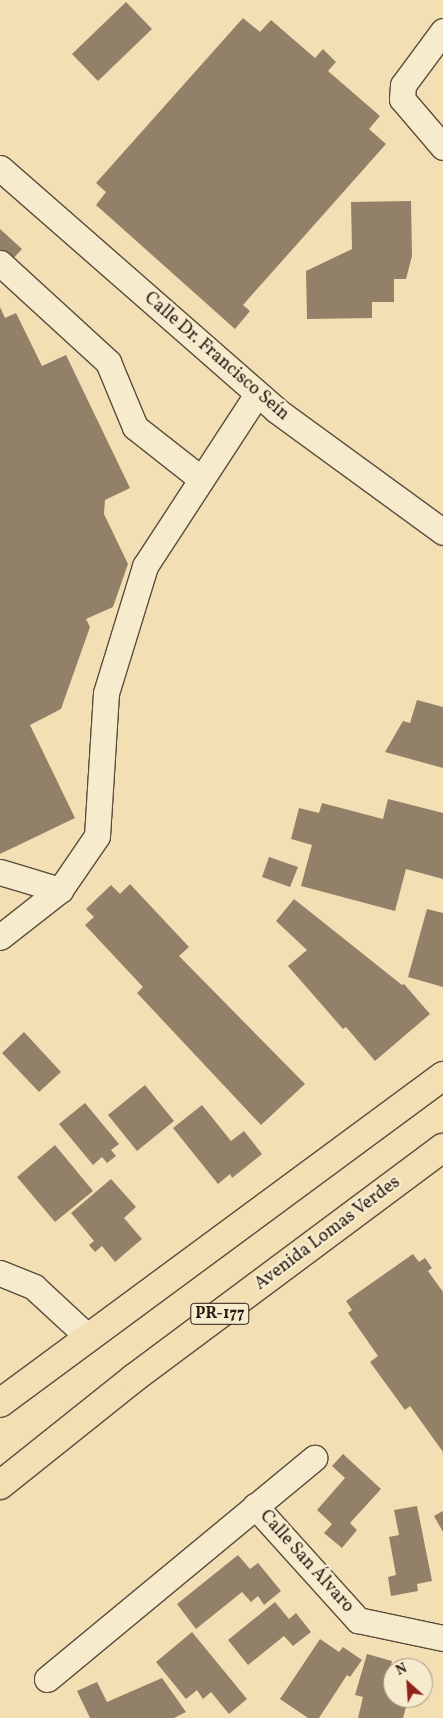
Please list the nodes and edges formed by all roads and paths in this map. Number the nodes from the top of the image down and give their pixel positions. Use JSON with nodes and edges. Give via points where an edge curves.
{"nodes":[{"id":1,"x":443,"y":31,"type":"edge"},
{"id":2,"x":443,"y":147,"type":"edge"},
{"id":3,"x":0,"y":168,"type":"edge"},
{"id":4,"x":0,"y":263,"type":"edge"},
{"id":5,"x":257,"y":394,"type":"junction"},
{"id":6,"x":201,"y":479,"type":"junction"},
{"id":7,"x":443,"y":532,"type":"edge"},
{"id":8,"x":0,"y":872,"type":"edge"},
{"id":9,"x":60,"y":890,"type":"junction"},
{"id":10,"x":0,"y":937,"type":"edge"},
{"id":11,"x":443,"y":1076,"type":"edge"},
{"id":12,"x":441,"y":1153,"type":"edge"},
{"id":13,"x":0,"y":1273,"type":"edge"},
{"id":14,"x":88,"y":1336,"type":"junction"},
{"id":15,"x":0,"y":1403,"type":"edge"},
{"id":16,"x":314,"y":1458,"type":"dead end"},
{"id":17,"x":0,"y":1485,"type":"edge"},
{"id":18,"x":255,"y":1506,"type":"junction"},
{"id":19,"x":443,"y":1638,"type":"edge"},
{"id":20,"x":47,"y":1679,"type":"dead end"}],
"edges":[{"from":1,"to":2,"type":"street","via":[[403,85],[402,100]]},
{"from":3,"to":5,"type":"street","name":"Calle Dr. Francisco Seín"},
{"from":4,"to":6,"type":"street","via":[[108,362],[135,427]]},
{"from":5,"to":6,"type":"street"},
{"from":5,"to":7,"type":"street","name":"Calle Dr. Francisco Seín","via":[[312,438]]},
{"from":6,"to":9,"type":"street","via":[[144,566],[106,693],[97,836]]},
{"from":8,"to":9,"type":"street"},
{"from":9,"to":10,"type":"street"},
{"from":11,"to":14,"type":"main road"},
{"from":12,"to":17,"type":"main road","name":"Avenida Lomas Verdes","number":"PR-177","via":[[142,1372]]},
{"from":13,"to":14,"type":"street","via":[[34,1288]]},
{"from":14,"to":15,"type":"main road"},
{"from":16,"to":18,"type":"street"},
{"from":18,"to":19,"type":"street","name":"Calle San Álvaro","via":[[358,1620]]},
{"from":18,"to":20,"type":"street"}]}
